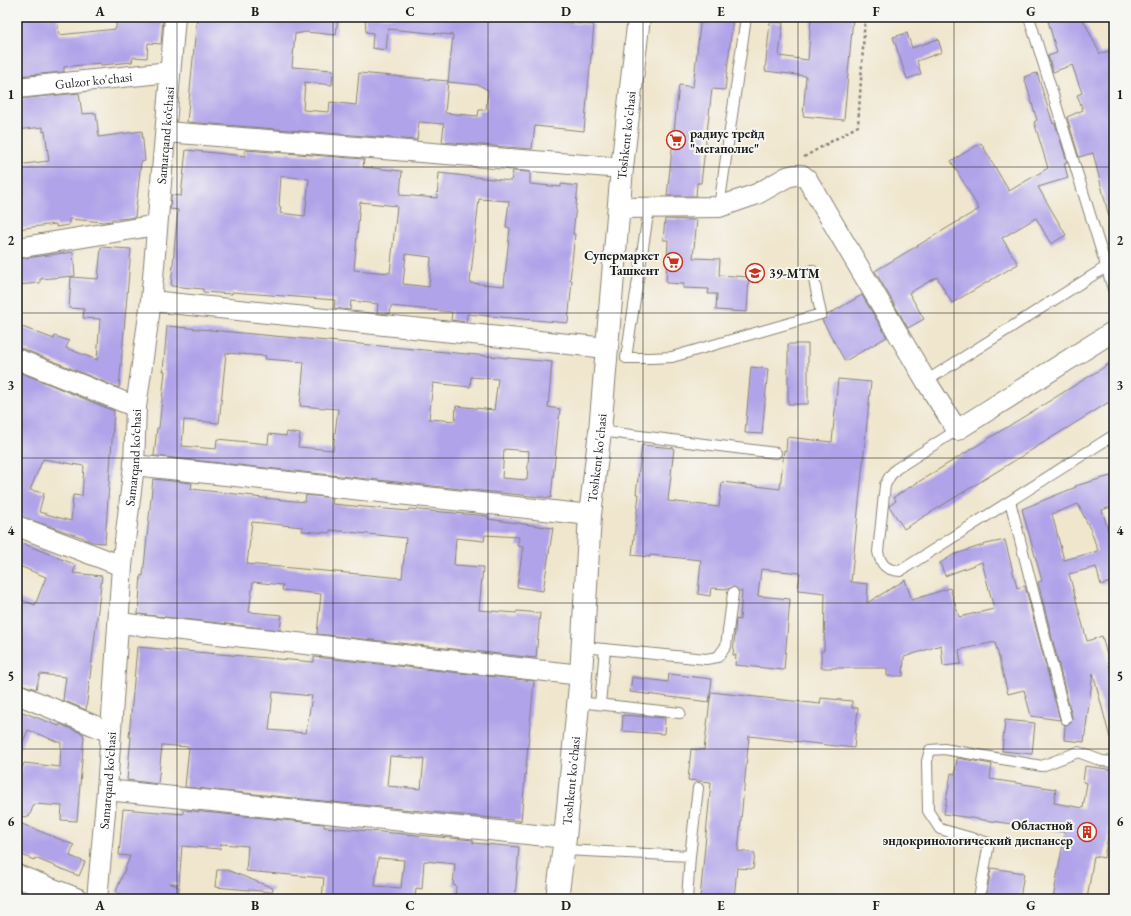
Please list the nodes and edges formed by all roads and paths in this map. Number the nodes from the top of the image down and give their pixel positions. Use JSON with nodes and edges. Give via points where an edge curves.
{"nodes":[{"id":1,"x":175,"y":17,"type":"edge"},
{"id":2,"x":639,"y":17,"type":"edge"},
{"id":3,"x":746,"y":17,"type":"edge"},
{"id":4,"x":865,"y":17,"type":"edge"},
{"id":5,"x":1029,"y":17,"type":"edge"},
{"id":6,"x":170,"y":72,"type":"junction"},
{"id":7,"x":17,"y":88,"type":"edge"},
{"id":8,"x":166,"y":132,"type":"junction"},
{"id":9,"x":799,"y":160,"type":"dead end"},
{"id":10,"x":622,"y":168,"type":"junction"},
{"id":11,"x":719,"y":207,"type":"junction"},
{"id":12,"x":618,"y":208,"type":"junction"},
{"id":13,"x":649,"y":208,"type":"junction"},
{"id":14,"x":157,"y":225,"type":"junction"},
{"id":15,"x":17,"y":248,"type":"edge"},
{"id":16,"x":1106,"y":267,"type":"junction"},
{"id":17,"x":812,"y":270,"type":"dead end"},
{"id":18,"x":1114,"y":292,"type":"edge"},
{"id":19,"x":151,"y":301,"type":"junction"},
{"id":20,"x":1114,"y":331,"type":"edge"},
{"id":21,"x":607,"y":348,"type":"junction"},
{"id":22,"x":17,"y":359,"type":"edge"},
{"id":23,"x":926,"y":381,"type":"junction"},
{"id":24,"x":136,"y":407,"type":"junction"},
{"id":25,"x":957,"y":430,"type":"junction"},
{"id":26,"x":600,"y":431,"type":"junction"},
{"id":27,"x":1114,"y":434,"type":"edge"},
{"id":28,"x":776,"y":453,"type":"dead end"},
{"id":29,"x":134,"y":465,"type":"junction"},
{"id":30,"x":1010,"y":501,"type":"junction"},
{"id":31,"x":590,"y":515,"type":"junction"},
{"id":32,"x":17,"y":526,"type":"edge"},
{"id":33,"x":122,"y":566,"type":"junction"},
{"id":34,"x":733,"y":593,"type":"dead end"},
{"id":35,"x":119,"y":623,"type":"junction"},
{"id":36,"x":583,"y":647,"type":"junction"},
{"id":37,"x":605,"y":649,"type":"junction"},
{"id":38,"x":581,"y":675,"type":"junction"},
{"id":39,"x":17,"y":694,"type":"edge"},
{"id":40,"x":578,"y":702,"type":"junction"},
{"id":41,"x":600,"y":704,"type":"junction"},
{"id":42,"x":680,"y":713,"type":"dead end"},
{"id":43,"x":1066,"y":719,"type":"dead end"},
{"id":44,"x":110,"y":732,"type":"junction"},
{"id":45,"x":1114,"y":762,"type":"edge"},
{"id":46,"x":698,"y":788,"type":"dead end"},
{"id":47,"x":107,"y":790,"type":"junction"},
{"id":48,"x":564,"y":844,"type":"junction"},
{"id":49,"x":690,"y":856,"type":"junction"},
{"id":50,"x":17,"y":876,"type":"edge"},
{"id":51,"x":76,"y":899,"type":"edge"},
{"id":52,"x":97,"y":899,"type":"edge"},
{"id":53,"x":557,"y":899,"type":"edge"},
{"id":54,"x":687,"y":899,"type":"edge"},
{"id":55,"x":980,"y":899,"type":"edge"}],
"edges":[{"from":1,"to":6,"type":"street","name":"Samarqand ko‘chasi"},
{"from":2,"to":10,"type":"main road","name":"Toshkent ko'chasi"},
{"from":3,"to":11,"type":"lane"},
{"from":4,"to":9,"type":"path","via":[[858,126]]},
{"from":5,"to":16,"type":"lane"},
{"from":6,"to":7,"type":"street","name":"Gulzor ko'chasi"},
{"from":6,"to":8,"type":"street","name":"Samarqand ko‘chasi"},
{"from":8,"to":10,"type":"street"},
{"from":8,"to":14,"type":"street","name":"Samarqand ko‘chasi"},
{"from":10,"to":12,"type":"main road","name":"Toshkent ko'chasi"},
{"from":11,"to":13,"type":"street"},
{"from":11,"to":23,"type":"street","via":[[757,194],[787,177],[802,175],[807,179]]},
{"from":12,"to":13,"type":"street"},
{"from":12,"to":21,"type":"main road","name":"Toshkent ko'chasi"},
{"from":13,"to":17,"type":"lane","via":[[626,358],[672,356],[821,314]]},
{"from":14,"to":15,"type":"street"},
{"from":14,"to":19,"type":"street","name":"Samarqand ko‘chasi"},
{"from":16,"to":18,"type":"lane"},
{"from":16,"to":23,"type":"lane"},
{"from":19,"to":21,"type":"street"},
{"from":19,"to":24,"type":"street","name":"Samarqand ko‘chasi"},
{"from":20,"to":25,"type":"street"},
{"from":21,"to":26,"type":"main road","name":"Toshkent ko'chasi"},
{"from":22,"to":24,"type":"street"},
{"from":23,"to":25,"type":"street"},
{"from":24,"to":29,"type":"street","name":"Samarqand ko‘chasi"},
{"from":25,"to":30,"type":"lane","via":[[896,469],[890,476],[885,485],[878,544],[880,561],[891,570],[900,571]]},
{"from":26,"to":28,"type":"lane"},
{"from":26,"to":31,"type":"main road","name":"Toshkent ko'chasi"},
{"from":27,"to":30,"type":"lane"},
{"from":29,"to":31,"type":"street"},
{"from":29,"to":33,"type":"street","name":"Samarqand ko‘chasi"},
{"from":30,"to":43,"type":"lane"},
{"from":31,"to":36,"type":"main road","name":"Toshkent ko'chasi"},
{"from":32,"to":33,"type":"street"},
{"from":33,"to":35,"type":"street","name":"Samarqand ko‘chasi"},
{"from":34,"to":37,"type":"lane","via":[[726,646],[718,656],[706,659]]},
{"from":35,"to":38,"type":"street"},
{"from":35,"to":44,"type":"street","name":"Samarqand ko‘chasi"},
{"from":36,"to":37,"type":"lane"},
{"from":36,"to":38,"type":"main road","name":"Toshkent ko'chasi"},
{"from":37,"to":41,"type":"lane"},
{"from":38,"to":40,"type":"main road","name":"Toshkent ko'chasi"},
{"from":39,"to":44,"type":"street"},
{"from":40,"to":41,"type":"lane"},
{"from":40,"to":48,"type":"main road","name":"Toshkent ko'chasi"},
{"from":41,"to":42,"type":"lane"},
{"from":44,"to":47,"type":"street","name":"Samarqand ko‘chasi"},
{"from":45,"to":55,"type":"lane","via":[[1102,761],[1078,752],[1042,766],[930,750],[927,761],[928,811],[940,829],[989,843]]},
{"from":46,"to":49,"type":"lane"},
{"from":47,"to":48,"type":"street"},
{"from":47,"to":52,"type":"street","name":"Samarqand ko‘chasi"},
{"from":48,"to":49,"type":"lane"},
{"from":48,"to":53,"type":"main road","name":"Toshkent ko'chasi"},
{"from":49,"to":54,"type":"lane"},
{"from":50,"to":51,"type":"main road"}]}
